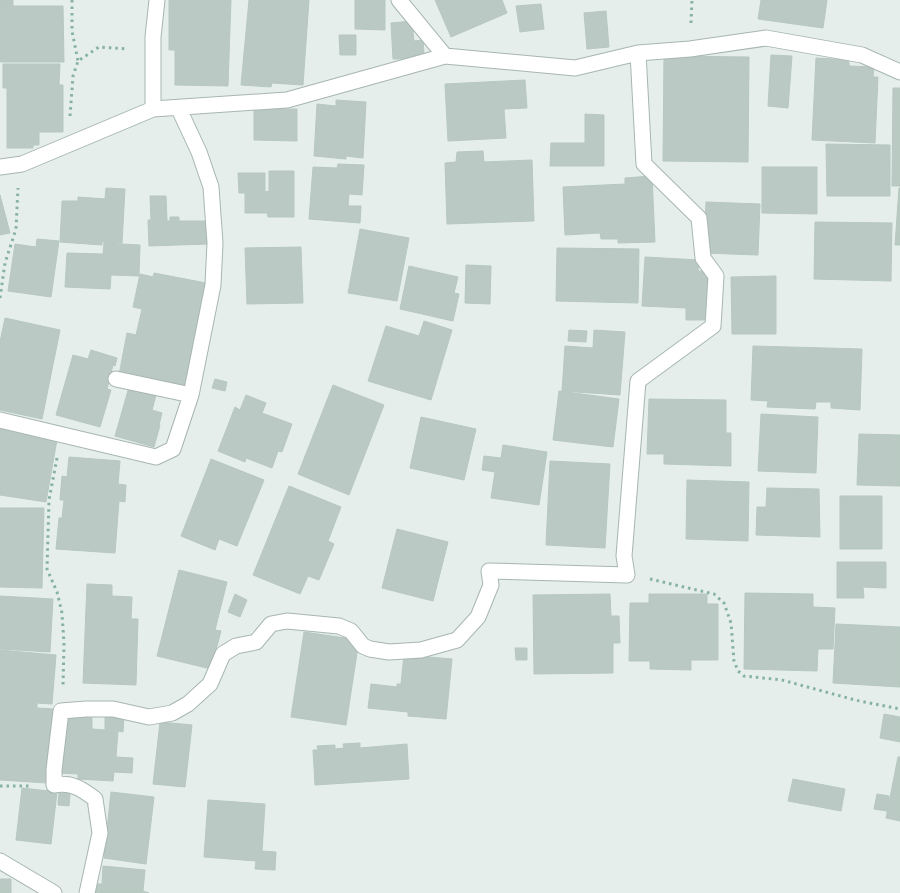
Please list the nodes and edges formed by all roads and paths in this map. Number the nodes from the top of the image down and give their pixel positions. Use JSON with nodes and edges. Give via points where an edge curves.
{"nodes":[{"id":1,"x":72,"y":0,"type":"edge"},
{"id":2,"x":157,"y":0,"type":"edge"},
{"id":3,"x":399,"y":0,"type":"edge"},
{"id":4,"x":638,"y":54,"type":"junction"},
{"id":5,"x":445,"y":56,"type":"junction"},
{"id":6,"x":78,"y":61,"type":"junction"},
{"id":7,"x":154,"y":61,"type":"junction"},
{"id":8,"x":900,"y":72,"type":"edge"},
{"id":9,"x":179,"y":109,"type":"junction"},
{"id":10,"x":153,"y":110,"type":"junction"},
{"id":11,"x":68,"y":146,"type":"junction"},
{"id":12,"x":22,"y":164,"type":"junction"},
{"id":13,"x":0,"y":167,"type":"edge"},
{"id":14,"x":0,"y":298,"type":"edge"},
{"id":15,"x":116,"y":379,"type":"dead end"},
{"id":16,"x":191,"y":395,"type":"junction"},
{"id":17,"x":0,"y":420,"type":"edge"},
{"id":18,"x":62,"y":435,"type":"junction"},
{"id":19,"x":627,"y":575,"type":"junction"},
{"id":20,"x":900,"y":708,"type":"edge"},
{"id":21,"x":61,"y":711,"type":"junction"},
{"id":22,"x":0,"y":861,"type":"edge"},
{"id":23,"x":54,"y":893,"type":"edge"},
{"id":24,"x":87,"y":893,"type":"edge"}],
"edges":[{"from":1,"to":6,"type":"path","via":[[72,31]]},
{"from":2,"to":7,"type":"street"},
{"from":3,"to":5,"type":"street"},
{"from":4,"to":5,"type":"street","via":[[575,68]]},
{"from":4,"to":8,"type":"street","via":[[766,38],[862,54]]},
{"from":4,"to":19,"type":"street","via":[[644,164],[699,218],[703,258],[716,276],[713,326],[638,381],[624,556]]},
{"from":5,"to":9,"type":"street","via":[[287,100]]},
{"from":6,"to":7,"type":"path","via":[[99,47],[118,47],[137,51]]},
{"from":6,"to":11,"type":"path","via":[[73,76]]},
{"from":7,"to":10,"type":"street"},
{"from":9,"to":10,"type":"street"},
{"from":9,"to":16,"type":"street","via":[[212,187],[215,243],[213,285]]},
{"from":10,"to":11,"type":"street"},
{"from":11,"to":12,"type":"street"},
{"from":12,"to":13,"type":"street"},
{"from":12,"to":14,"type":"path","via":[[16,229],[5,263]]},
{"from":15,"to":16,"type":"street"},
{"from":16,"to":18,"type":"street","via":[[173,448],[156,457]]},
{"from":17,"to":18,"type":"street"},
{"from":18,"to":21,"type":"path","via":[[49,500],[47,569],[62,613]]},
{"from":19,"to":20,"type":"path","via":[[714,594],[724,603],[731,623],[734,661],[744,676],[782,680],[855,700]]},
{"from":19,"to":21,"type":"street","via":[[490,571],[491,585],[478,617],[457,640],[421,650],[389,652],[370,649],[351,632],[338,626],[276,622],[256,642],[236,646],[222,654],[210,684],[188,704],[172,713],[149,717],[114,709]]},
{"from":21,"to":24,"type":"street","via":[[54,785],[80,787],[95,800],[100,834]]},
{"from":22,"to":23,"type":"street"}]}
